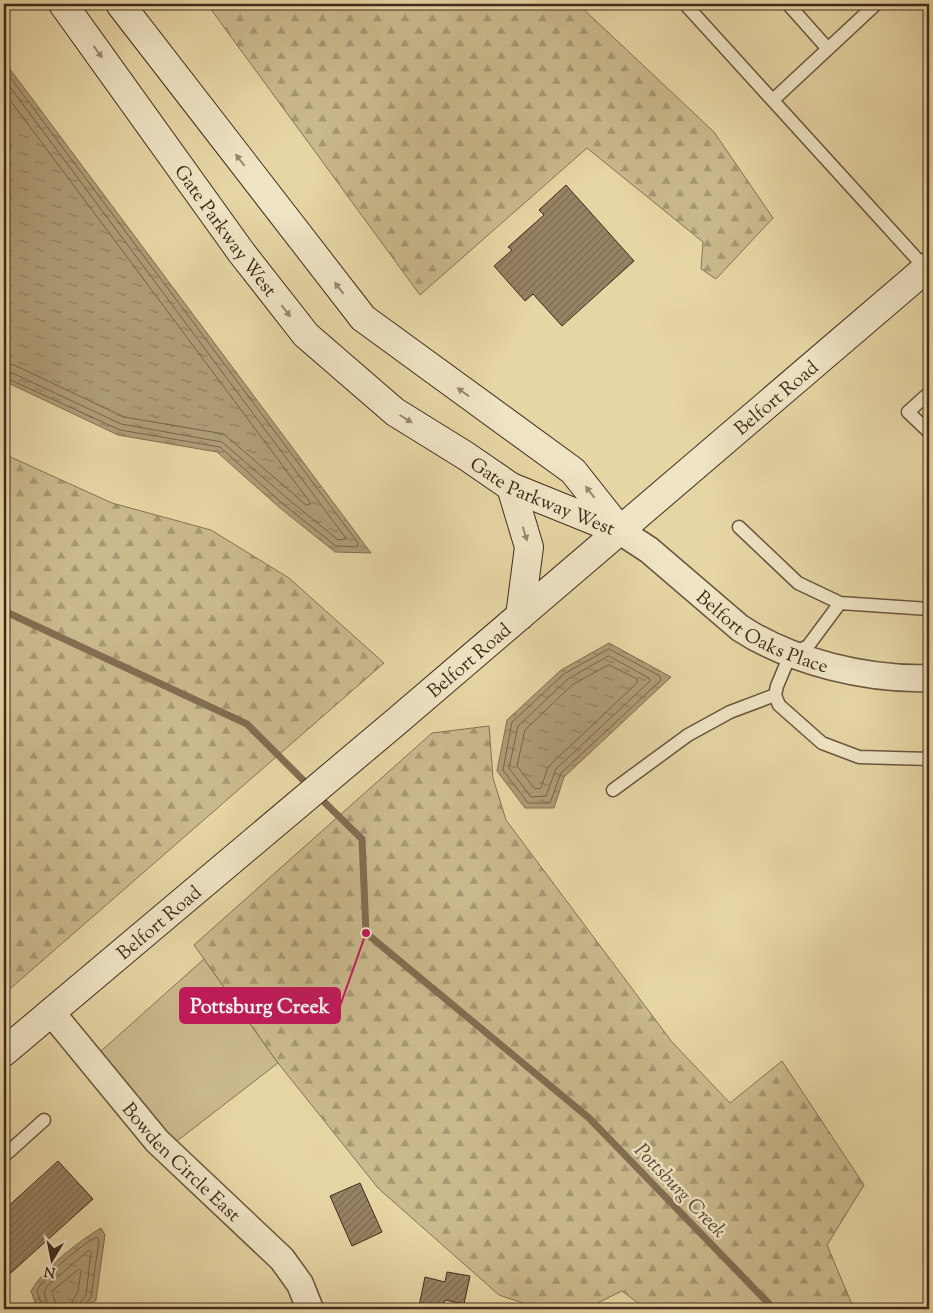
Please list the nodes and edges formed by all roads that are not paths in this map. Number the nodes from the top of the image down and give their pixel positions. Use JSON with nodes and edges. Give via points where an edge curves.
{"nodes":[{"id":1,"x":63,"y":4,"type":"edge"},
{"id":2,"x":120,"y":4,"type":"edge"},
{"id":3,"x":685,"y":4,"type":"edge"},
{"id":4,"x":788,"y":4,"type":"edge"},
{"id":5,"x":876,"y":4,"type":"edge"},
{"id":6,"x":828,"y":49,"type":"junction"},
{"id":7,"x":772,"y":100,"type":"junction"},
{"id":8,"x":928,"y":269,"type":"edge"},
{"id":9,"x":929,"y":393,"type":"edge"},
{"id":10,"x":929,"y":432,"type":"edge"},
{"id":11,"x":511,"y":487,"type":"junction"},
{"id":12,"x":739,"y":527,"type":"dead end"},
{"id":13,"x":620,"y":531,"type":"junction"},
{"id":14,"x":840,"y":603,"type":"junction"},
{"id":15,"x":929,"y":609,"type":"edge"},
{"id":16,"x":520,"y":616,"type":"junction"},
{"id":17,"x":790,"y":655,"type":"junction"},
{"id":18,"x":929,"y":678,"type":"edge"},
{"id":19,"x":775,"y":695,"type":"junction"},
{"id":20,"x":929,"y":759,"type":"edge"},
{"id":21,"x":613,"y":790,"type":"dead end"},
{"id":22,"x":51,"y":1012,"type":"junction"},
{"id":23,"x":4,"y":1052,"type":"edge"},
{"id":24,"x":44,"y":1120,"type":"dead end"},
{"id":25,"x":4,"y":1156,"type":"edge"},
{"id":26,"x":310,"y":1309,"type":"edge"}],
"edges":[{"from":1,"to":11,"type":"main road","name":"Gate Parkway West","one_way":true,"via":[[241,252],[306,335],[395,412]]},
{"from":13,"to":2,"type":"main road","name":"Gate Parkway West","one_way":true,"via":[[573,471],[363,318]]},
{"from":3,"to":7,"type":"lane"},
{"from":4,"to":6,"type":"lane"},
{"from":5,"to":6,"type":"lane"},
{"from":6,"to":7,"type":"lane"},
{"from":7,"to":8,"type":"lane"},
{"from":8,"to":13,"type":"main road","name":"Belfort Road"},
{"from":9,"to":10,"type":"lane","via":[[908,412]]},
{"from":11,"to":13,"type":"main road","name":"Gate Parkway West"},
{"from":11,"to":16,"type":"main road","one_way":true,"via":[[529,547]]},
{"from":12,"to":14,"type":"lane","via":[[798,583]]},
{"from":13,"to":16,"type":"main road","name":"Belfort Road"},
{"from":13,"to":17,"type":"street","name":"Belfort Oaks Place","via":[[649,550],[740,628]]},
{"from":14,"to":15,"type":"lane"},
{"from":14,"to":17,"type":"lane","via":[[808,646]]},
{"from":16,"to":22,"type":"main road","name":"Belfort Road"},
{"from":17,"to":18,"type":"street","name":"Belfort Oaks Place","via":[[876,675]]},
{"from":17,"to":19,"type":"lane"},
{"from":19,"to":20,"type":"lane","via":[[779,705],[822,743],[859,757]]},
{"from":19,"to":21,"type":"lane","via":[[730,712],[688,735]]},
{"from":22,"to":23,"type":"main road","name":"Belfort Road"},
{"from":22,"to":26,"type":"street","name":"Bowden Circle East","via":[[157,1141],[282,1260],[300,1284]]},
{"from":24,"to":25,"type":"lane"}]}
